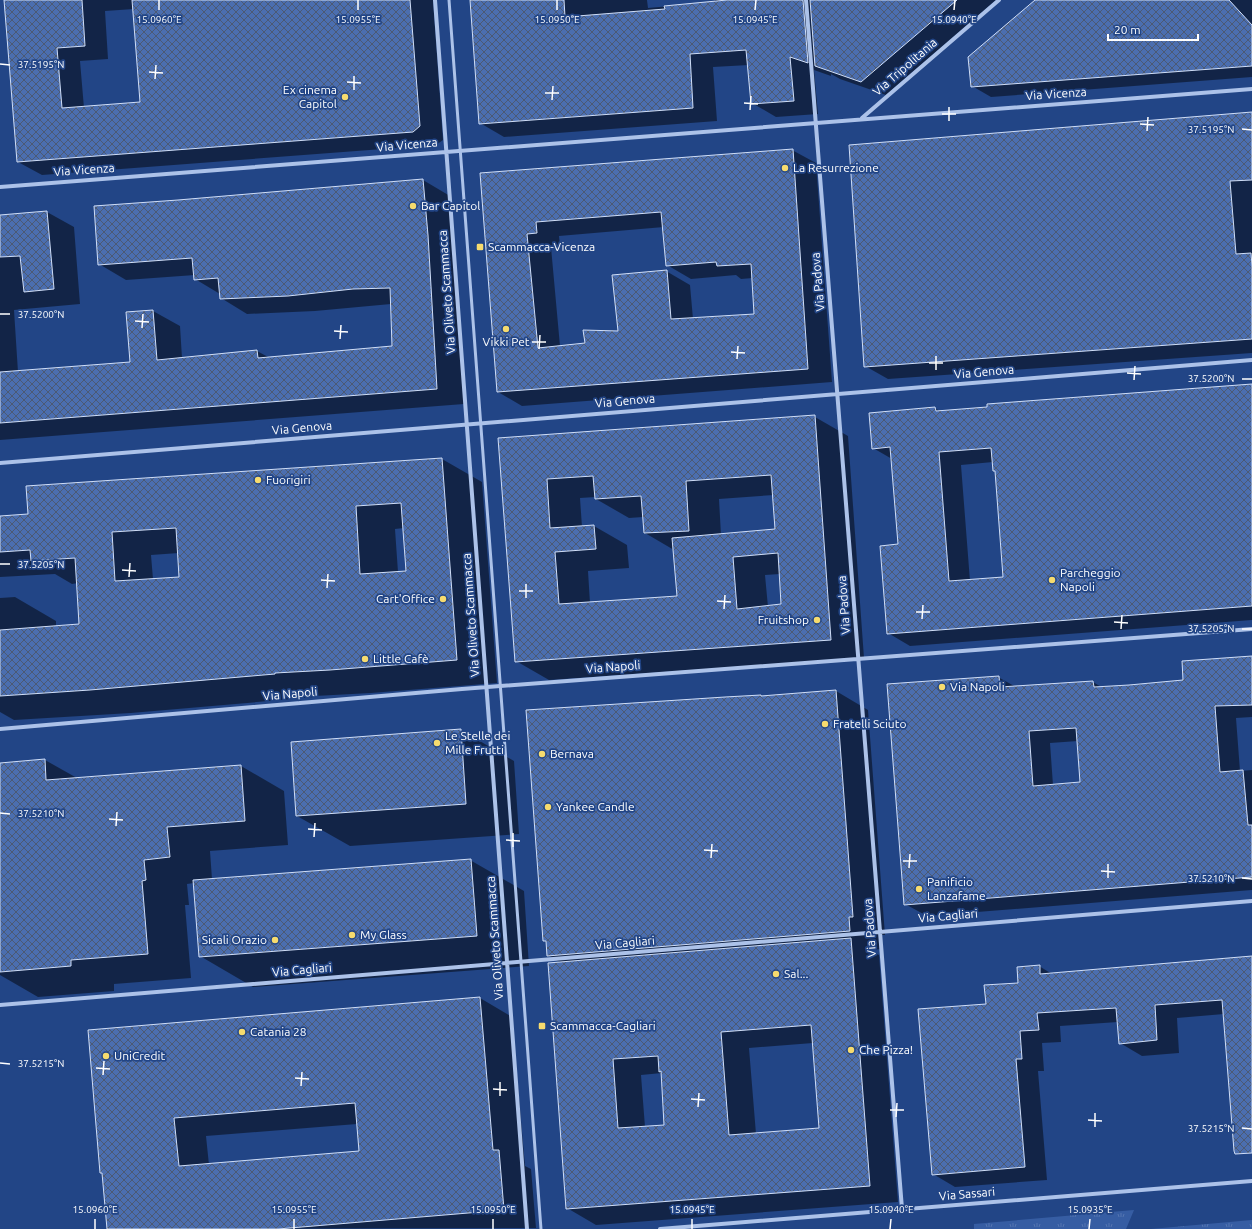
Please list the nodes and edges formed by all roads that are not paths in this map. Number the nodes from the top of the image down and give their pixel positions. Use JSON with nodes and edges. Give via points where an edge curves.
{"nodes":[{"id":1,"x":435,"y":0,"type":"edge"},
{"id":2,"x":449,"y":0,"type":"edge"},
{"id":3,"x":806,"y":0,"type":"edge"},
{"id":4,"x":999,"y":0,"type":"edge"},
{"id":5,"x":1252,"y":89,"type":"edge"},
{"id":6,"x":861,"y":119,"type":"junction"},
{"id":7,"x":816,"y":123,"type":"junction"},
{"id":8,"x":460,"y":151,"type":"junction"},
{"id":9,"x":446,"y":152,"type":"junction"},
{"id":10,"x":0,"y":187,"type":"edge"},
{"id":11,"x":1252,"y":360,"type":"edge"},
{"id":12,"x":837,"y":394,"type":"junction"},
{"id":13,"x":481,"y":423,"type":"junction"},
{"id":14,"x":467,"y":424,"type":"junction"},
{"id":15,"x":0,"y":463,"type":"edge"},
{"id":16,"x":1252,"y":629,"type":"edge"},
{"id":17,"x":858,"y":658,"type":"junction"},
{"id":18,"x":500,"y":686,"type":"junction"},
{"id":19,"x":486,"y":687,"type":"junction"},
{"id":20,"x":0,"y":729,"type":"edge"},
{"id":21,"x":1252,"y":901,"type":"edge"},
{"id":22,"x":880,"y":932,"type":"junction"},
{"id":23,"x":521,"y":962,"type":"junction"},
{"id":24,"x":508,"y":963,"type":"junction"},
{"id":25,"x":0,"y":1005,"type":"edge"},
{"id":26,"x":1252,"y":1181,"type":"edge"},
{"id":27,"x":902,"y":1209,"type":"junction"},
{"id":28,"x":527,"y":1229,"type":"edge"},
{"id":29,"x":541,"y":1229,"type":"edge"},
{"id":30,"x":660,"y":1229,"type":"edge"}],
"edges":[{"from":1,"to":9,"type":"street","name":"Via Oliveto Scammacca"},
{"from":2,"to":8,"type":"lane"},
{"from":3,"to":7,"type":"street","name":"Via Padova"},
{"from":4,"to":6,"type":"street","name":"Via Tripolitania"},
{"from":5,"to":6,"type":"street","name":"Via Vicenza"},
{"from":6,"to":7,"type":"street","name":"Via Vicenza"},
{"from":7,"to":8,"type":"street","name":"Via Vicenza"},
{"from":7,"to":12,"type":"street","name":"Via Padova"},
{"from":8,"to":9,"type":"street","name":"Via Vicenza"},
{"from":8,"to":13,"type":"lane"},
{"from":9,"to":10,"type":"street","name":"Via Vicenza"},
{"from":9,"to":14,"type":"street","name":"Via Oliveto Scammacca"},
{"from":11,"to":12,"type":"street","name":"Via Genova"},
{"from":12,"to":13,"type":"street","name":"Via Genova"},
{"from":12,"to":17,"type":"street","name":"Via Padova"},
{"from":13,"to":14,"type":"street","name":"Via Genova"},
{"from":13,"to":18,"type":"lane"},
{"from":14,"to":15,"type":"street","name":"Via Genova"},
{"from":14,"to":19,"type":"street","name":"Via Oliveto Scammacca"},
{"from":16,"to":17,"type":"street","name":"Via Napoli"},
{"from":17,"to":18,"type":"street","name":"Via Napoli"},
{"from":17,"to":22,"type":"street","name":"Via Padova"},
{"from":18,"to":19,"type":"street","name":"Via Napoli"},
{"from":18,"to":23,"type":"lane"},
{"from":19,"to":20,"type":"street","name":"Via Napoli"},
{"from":19,"to":24,"type":"street","name":"Via Oliveto Scammacca"},
{"from":21,"to":22,"type":"street","name":"Via Cagliari"},
{"from":22,"to":23,"type":"street","name":"Via Cagliari"},
{"from":22,"to":27,"type":"street","name":"Via Padova"},
{"from":23,"to":24,"type":"street","name":"Via Cagliari"},
{"from":23,"to":29,"type":"lane"},
{"from":24,"to":25,"type":"street","name":"Via Cagliari"},
{"from":24,"to":28,"type":"street","name":"Via Oliveto Scammacca"},
{"from":26,"to":27,"type":"street","name":"Via Sassari"},
{"from":27,"to":30,"type":"street","name":"Via Sassari"}]}
